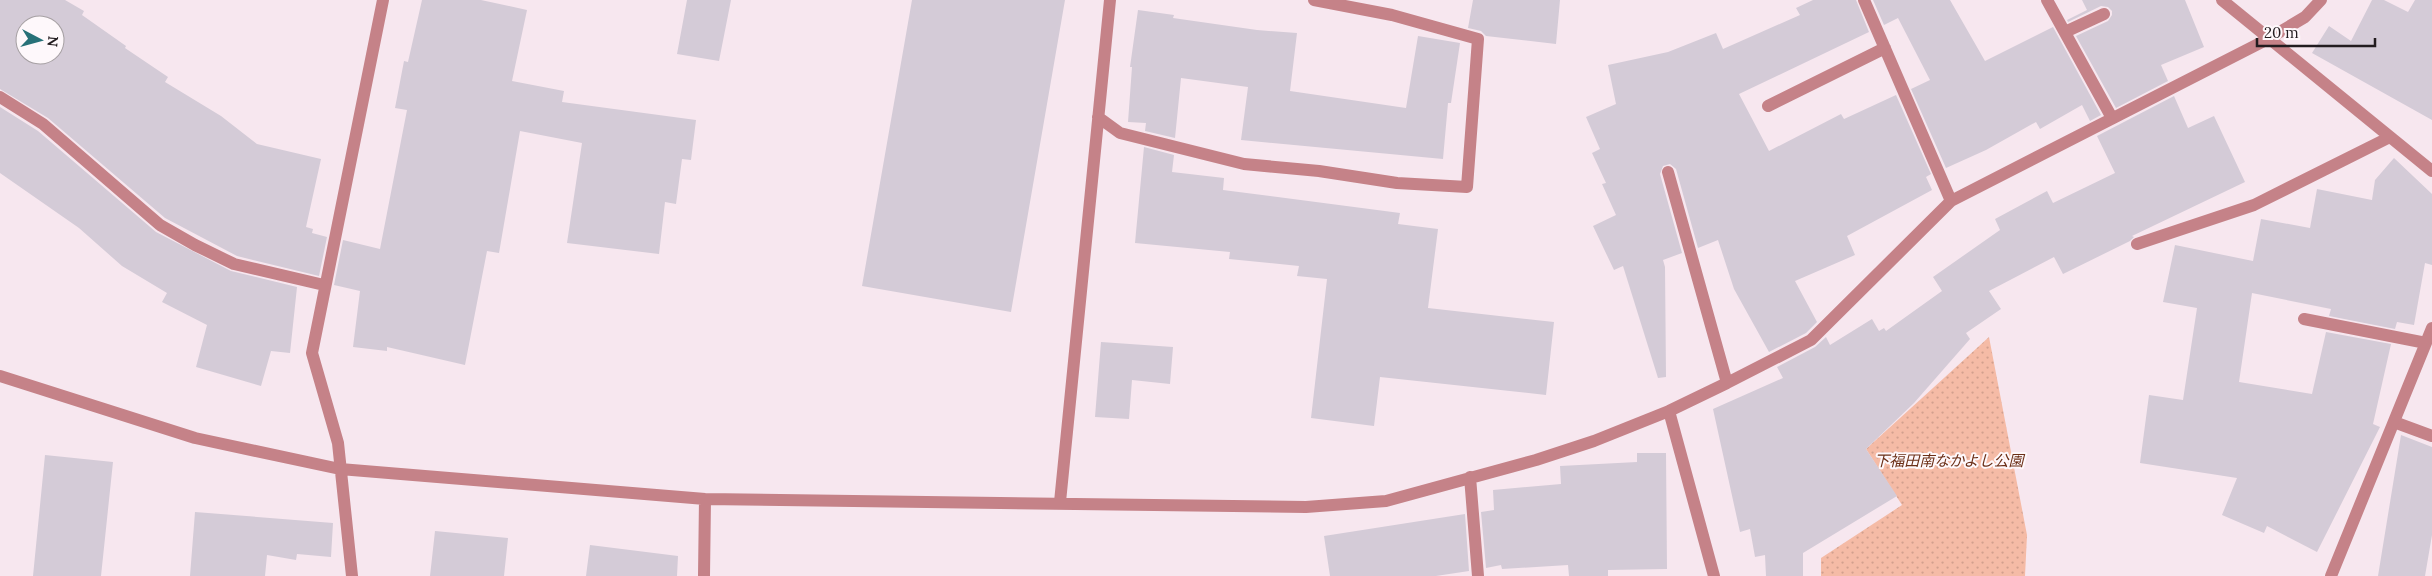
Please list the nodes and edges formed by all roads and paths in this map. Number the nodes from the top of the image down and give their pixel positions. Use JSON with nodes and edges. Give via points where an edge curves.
{"nodes":[{"id":1,"x":383,"y":0,"type":"edge"},
{"id":2,"x":1110,"y":0,"type":"edge"},
{"id":3,"x":1314,"y":0,"type":"edge"},
{"id":4,"x":1864,"y":0,"type":"edge"},
{"id":5,"x":2047,"y":0,"type":"edge"},
{"id":6,"x":2222,"y":0,"type":"edge"},
{"id":7,"x":2321,"y":0,"type":"edge"},
{"id":8,"x":2104,"y":14,"type":"dead end"},
{"id":9,"x":2065,"y":32,"type":"junction"},
{"id":10,"x":2268,"y":39,"type":"junction"},
{"id":11,"x":1885,"y":48,"type":"junction"},
{"id":12,"x":0,"y":98,"type":"edge"},
{"id":13,"x":1768,"y":106,"type":"dead end"},
{"id":14,"x":1098,"y":117,"type":"junction"},
{"id":15,"x":2112,"y":118,"type":"junction"},
{"id":16,"x":2390,"y":137,"type":"junction"},
{"id":17,"x":2432,"y":171,"type":"edge"},
{"id":18,"x":1668,"y":172,"type":"dead end"},
{"id":19,"x":1951,"y":201,"type":"junction"},
{"id":20,"x":2137,"y":244,"type":"dead end"},
{"id":21,"x":324,"y":285,"type":"junction"},
{"id":22,"x":2304,"y":319,"type":"dead end"},
{"id":23,"x":2432,"y":328,"type":"edge"},
{"id":24,"x":2426,"y":343,"type":"junction"},
{"id":25,"x":0,"y":376,"type":"edge"},
{"id":26,"x":1728,"y":383,"type":"junction"},
{"id":27,"x":1669,"y":411,"type":"junction"},
{"id":28,"x":2394,"y":422,"type":"junction"},
{"id":29,"x":2432,"y":436,"type":"edge"},
{"id":30,"x":340,"y":469,"type":"junction"},
{"id":31,"x":1470,"y":477,"type":"junction"},
{"id":32,"x":705,"y":499,"type":"junction"},
{"id":33,"x":1060,"y":502,"type":"junction"},
{"id":34,"x":352,"y":576,"type":"edge"},
{"id":35,"x":704,"y":576,"type":"edge"},
{"id":36,"x":1478,"y":576,"type":"edge"},
{"id":37,"x":1714,"y":576,"type":"edge"},
{"id":38,"x":2331,"y":576,"type":"edge"}],
"edges":[{"from":1,"to":21,"type":"street"},
{"from":2,"to":14,"type":"street"},
{"from":3,"to":14,"type":"street","via":[[1392,15],[1478,39],[1466,187],[1397,183],[1244,164],[1120,133]]},
{"from":4,"to":11,"type":"street"},
{"from":5,"to":9,"type":"street"},
{"from":6,"to":10,"type":"street"},
{"from":7,"to":10,"type":"street","via":[[2305,17]]},
{"from":8,"to":9,"type":"street"},
{"from":9,"to":15,"type":"street"},
{"from":10,"to":15,"type":"street"},
{"from":10,"to":16,"type":"street"},
{"from":11,"to":13,"type":"street"},
{"from":11,"to":19,"type":"street"},
{"from":12,"to":21,"type":"street","via":[[43,124],[160,225],[234,264]]},
{"from":14,"to":33,"type":"street"},
{"from":15,"to":19,"type":"street"},
{"from":16,"to":17,"type":"street"},
{"from":16,"to":20,"type":"street","via":[[2254,205]]},
{"from":18,"to":26,"type":"street"},
{"from":19,"to":26,"type":"street","via":[[1811,340]]},
{"from":21,"to":30,"type":"street","via":[[312,353],[338,443]]},
{"from":22,"to":24,"type":"street"},
{"from":23,"to":24,"type":"street"},
{"from":24,"to":28,"type":"street"},
{"from":25,"to":30,"type":"street","via":[[195,438]]},
{"from":26,"to":27,"type":"street"},
{"from":27,"to":31,"type":"street","via":[[1569,449]]},
{"from":27,"to":37,"type":"street"},
{"from":28,"to":29,"type":"street"},
{"from":28,"to":38,"type":"street"},
{"from":30,"to":32,"type":"street"},
{"from":30,"to":34,"type":"street"},
{"from":31,"to":33,"type":"street","via":[[1386,501],[1306,507]]},
{"from":31,"to":36,"type":"street"},
{"from":32,"to":33,"type":"street"},
{"from":32,"to":35,"type":"street"}]}
